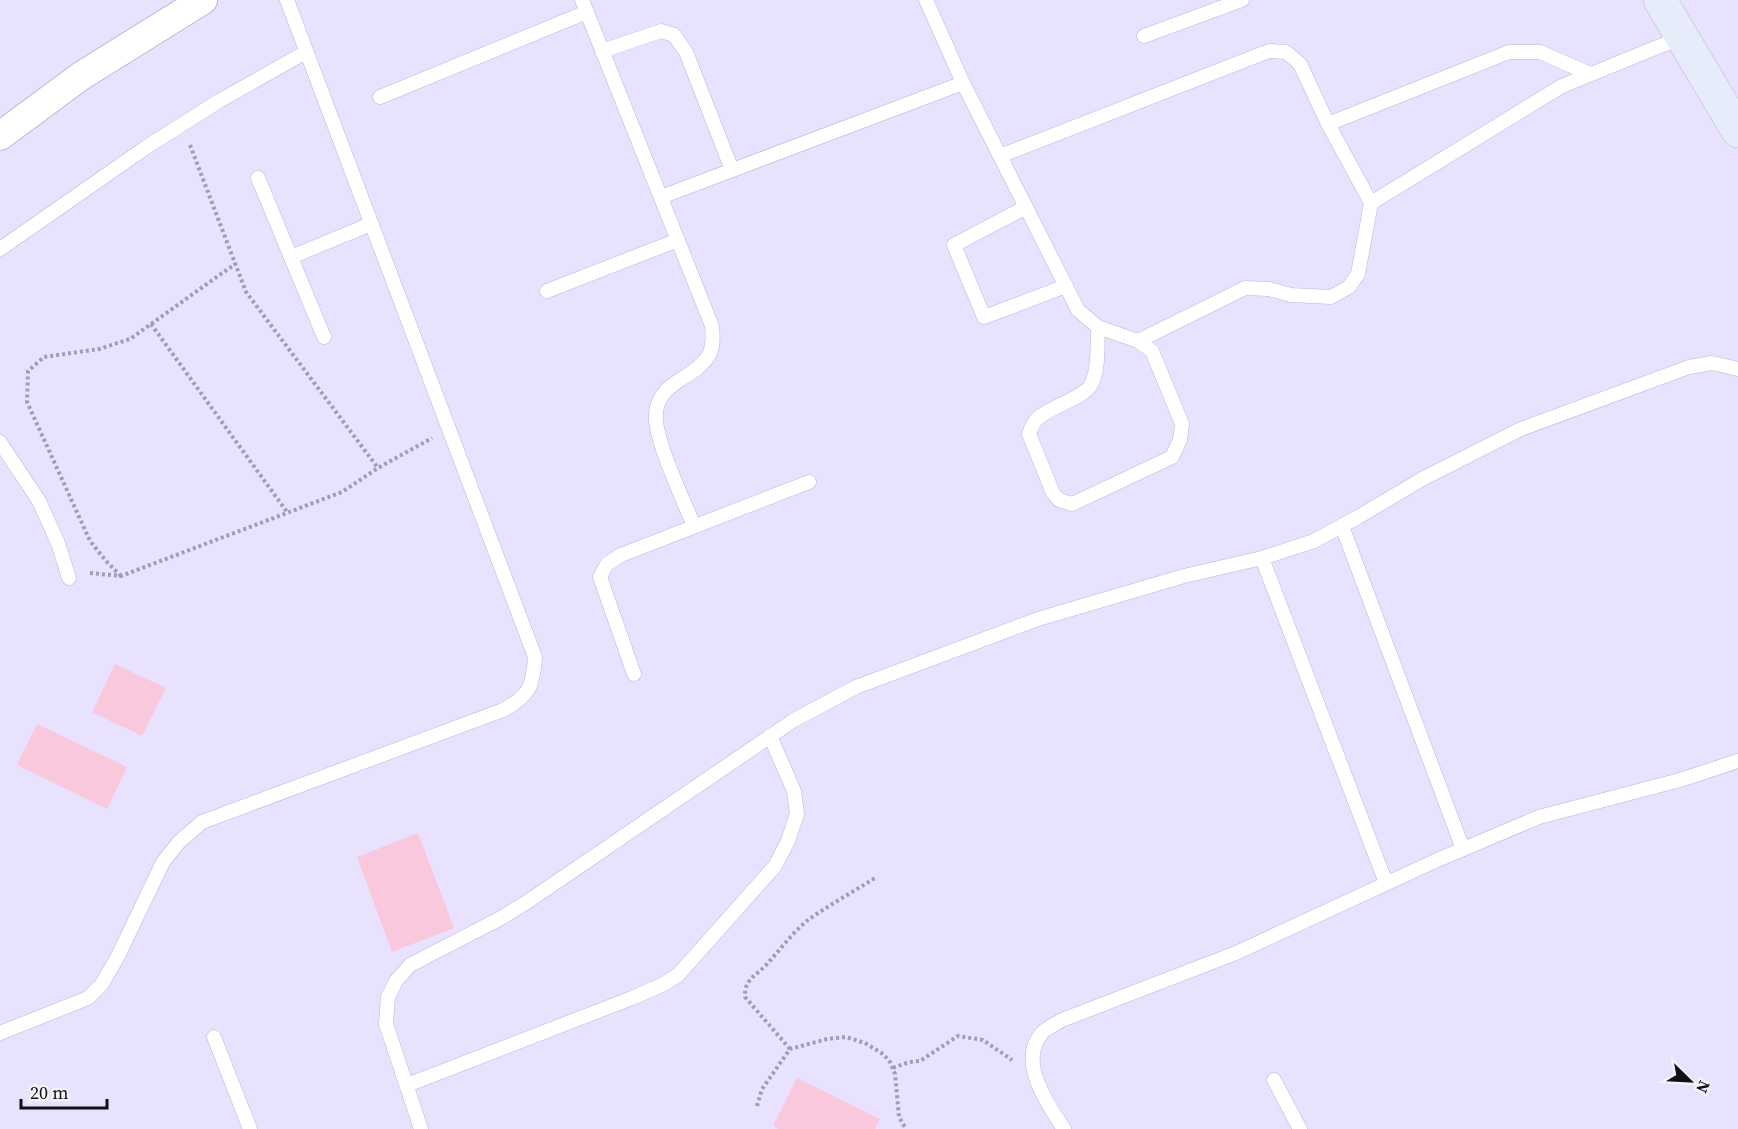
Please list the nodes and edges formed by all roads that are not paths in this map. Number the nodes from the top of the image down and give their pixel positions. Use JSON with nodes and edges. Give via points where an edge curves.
{"nodes":[{"id":1,"x":202,"y":0,"type":"edge"},
{"id":2,"x":287,"y":0,"type":"edge"},
{"id":3,"x":926,"y":0,"type":"edge"},
{"id":4,"x":1242,"y":0,"type":"edge"},
{"id":5,"x":1660,"y":0,"type":"edge"},
{"id":6,"x":584,"y":6,"type":"edge"},
{"id":7,"x":1144,"y":36,"type":"dead end"},
{"id":8,"x":1683,"y":37,"type":"junction"},
{"id":9,"x":602,"y":51,"type":"junction"},
{"id":10,"x":306,"y":52,"type":"junction"},
{"id":11,"x":1590,"y":74,"type":"junction"},
{"id":12,"x":963,"y":83,"type":"junction"},
{"id":13,"x":380,"y":97,"type":"dead end"},
{"id":14,"x":1328,"y":124,"type":"junction"},
{"id":15,"x":1738,"y":131,"type":"edge"},
{"id":16,"x":0,"y":136,"type":"edge"},
{"id":17,"x":1000,"y":156,"type":"junction"},
{"id":18,"x":732,"y":170,"type":"junction"},
{"id":19,"x":258,"y":178,"type":"dead end"},
{"id":20,"x":661,"y":197,"type":"junction"},
{"id":21,"x":1371,"y":203,"type":"junction"},
{"id":22,"x":1026,"y":207,"type":"junction"},
{"id":23,"x":371,"y":224,"type":"junction"},
{"id":24,"x":678,"y":240,"type":"junction"},
{"id":25,"x":0,"y":249,"type":"edge"},
{"id":26,"x":291,"y":257,"type":"junction"},
{"id":27,"x":1066,"y":286,"type":"junction"},
{"id":28,"x":547,"y":291,"type":"dead end"},
{"id":29,"x":1098,"y":327,"type":"junction"},
{"id":30,"x":324,"y":337,"type":"dead end"},
{"id":31,"x":1138,"y":342,"type":"junction"},
{"id":32,"x":1738,"y":369,"type":"edge"},
{"id":33,"x":0,"y":442,"type":"edge"},
{"id":34,"x":809,"y":482,"type":"dead end"},
{"id":35,"x":694,"y":526,"type":"junction"},
{"id":36,"x":1342,"y":526,"type":"junction"},
{"id":37,"x":1262,"y":558,"type":"junction"},
{"id":38,"x":68,"y":574,"type":"road end"},
{"id":39,"x":634,"y":674,"type":"dead end"},
{"id":40,"x":770,"y":735,"type":"junction"},
{"id":41,"x":1738,"y":761,"type":"edge"},
{"id":42,"x":1463,"y":849,"type":"junction"},
{"id":43,"x":1386,"y":883,"type":"junction"},
{"id":44,"x":0,"y":1033,"type":"edge"},
{"id":45,"x":214,"y":1037,"type":"dead end"},
{"id":46,"x":1274,"y":1080,"type":"dead end"},
{"id":47,"x":407,"y":1085,"type":"junction"},
{"id":48,"x":250,"y":1129,"type":"edge"},
{"id":49,"x":421,"y":1129,"type":"edge"},
{"id":50,"x":1064,"y":1129,"type":"edge"},
{"id":51,"x":1300,"y":1129,"type":"edge"}],
"edges":[{"from":1,"to":16,"type":"street","via":[[81,76]]},
{"from":2,"to":10,"type":"lane"},
{"from":3,"to":12,"type":"lane"},
{"from":4,"to":7,"type":"lane"},
{"from":5,"to":8,"type":"main road"},
{"from":6,"to":9,"type":"lane"},
{"from":6,"to":13,"type":"lane"},
{"from":8,"to":11,"type":"lane"},
{"from":8,"to":15,"type":"main road"},
{"from":9,"to":18,"type":"lane","via":[[661,31],[674,35],[686,52]]},
{"from":9,"to":20,"type":"lane"},
{"from":10,"to":23,"type":"lane"},
{"from":10,"to":25,"type":"lane","via":[[181,125]]},
{"from":11,"to":14,"type":"lane","via":[[1540,52],[1509,52]]},
{"from":11,"to":21,"type":"lane","via":[[1562,86]]},
{"from":12,"to":17,"type":"lane"},
{"from":12,"to":18,"type":"lane"},
{"from":14,"to":17,"type":"lane","via":[[1300,64],[1286,52],[1269,51]]},
{"from":14,"to":21,"type":"lane"},
{"from":17,"to":22,"type":"lane"},
{"from":18,"to":20,"type":"lane"},
{"from":19,"to":26,"type":"lane"},
{"from":20,"to":24,"type":"lane"},
{"from":21,"to":31,"type":"lane","via":[[1358,274],[1349,287],[1331,297],[1245,288]]},
{"from":22,"to":27,"type":"lane"},
{"from":22,"to":27,"type":"lane","via":[[954,245],[984,317]]},
{"from":23,"to":26,"type":"lane"},
{"from":23,"to":44,"type":"lane","via":[[535,657],[530,688],[519,701],[503,710],[202,822],[163,862],[102,984],[88,998]]},
{"from":24,"to":28,"type":"lane"},
{"from":24,"to":35,"type":"lane","via":[[712,326],[713,341],[709,356],[696,370],[658,398],[655,415],[657,432]]},
{"from":26,"to":30,"type":"lane"},
{"from":27,"to":29,"type":"lane","via":[[1078,310]]},
{"from":29,"to":31,"type":"lane"},
{"from":29,"to":31,"type":"lane","via":[[1092,384],[1086,392],[1036,419],[1029,434],[1059,500],[1072,504],[1172,457],[1182,424],[1152,351]]},
{"from":32,"to":36,"type":"lane","via":[[1713,363],[1689,367],[1521,429],[1424,478]]},
{"from":33,"to":38,"type":"lane","via":[[39,501]]},
{"from":34,"to":35,"type":"lane"},
{"from":35,"to":39,"type":"lane","via":[[621,555],[608,564],[600,577]]},
{"from":36,"to":37,"type":"lane","via":[[1314,541]]},
{"from":36,"to":42,"type":"lane"},
{"from":37,"to":40,"type":"lane","via":[[1184,576],[1038,619],[856,687]]},
{"from":37,"to":43,"type":"lane"},
{"from":40,"to":47,"type":"lane","via":[[501,918],[410,965],[388,997],[386,1024]]},
{"from":40,"to":47,"type":"lane","via":[[794,791],[797,814],[788,841],[775,866],[678,975],[632,998]]},
{"from":41,"to":42,"type":"lane","via":[[1539,817]]},
{"from":42,"to":43,"type":"lane"},
{"from":43,"to":50,"type":"lane","via":[[1236,953],[1062,1020],[1042,1033],[1033,1050],[1035,1075]]},
{"from":45,"to":48,"type":"lane"},
{"from":46,"to":51,"type":"lane"},
{"from":47,"to":49,"type":"lane"}]}
